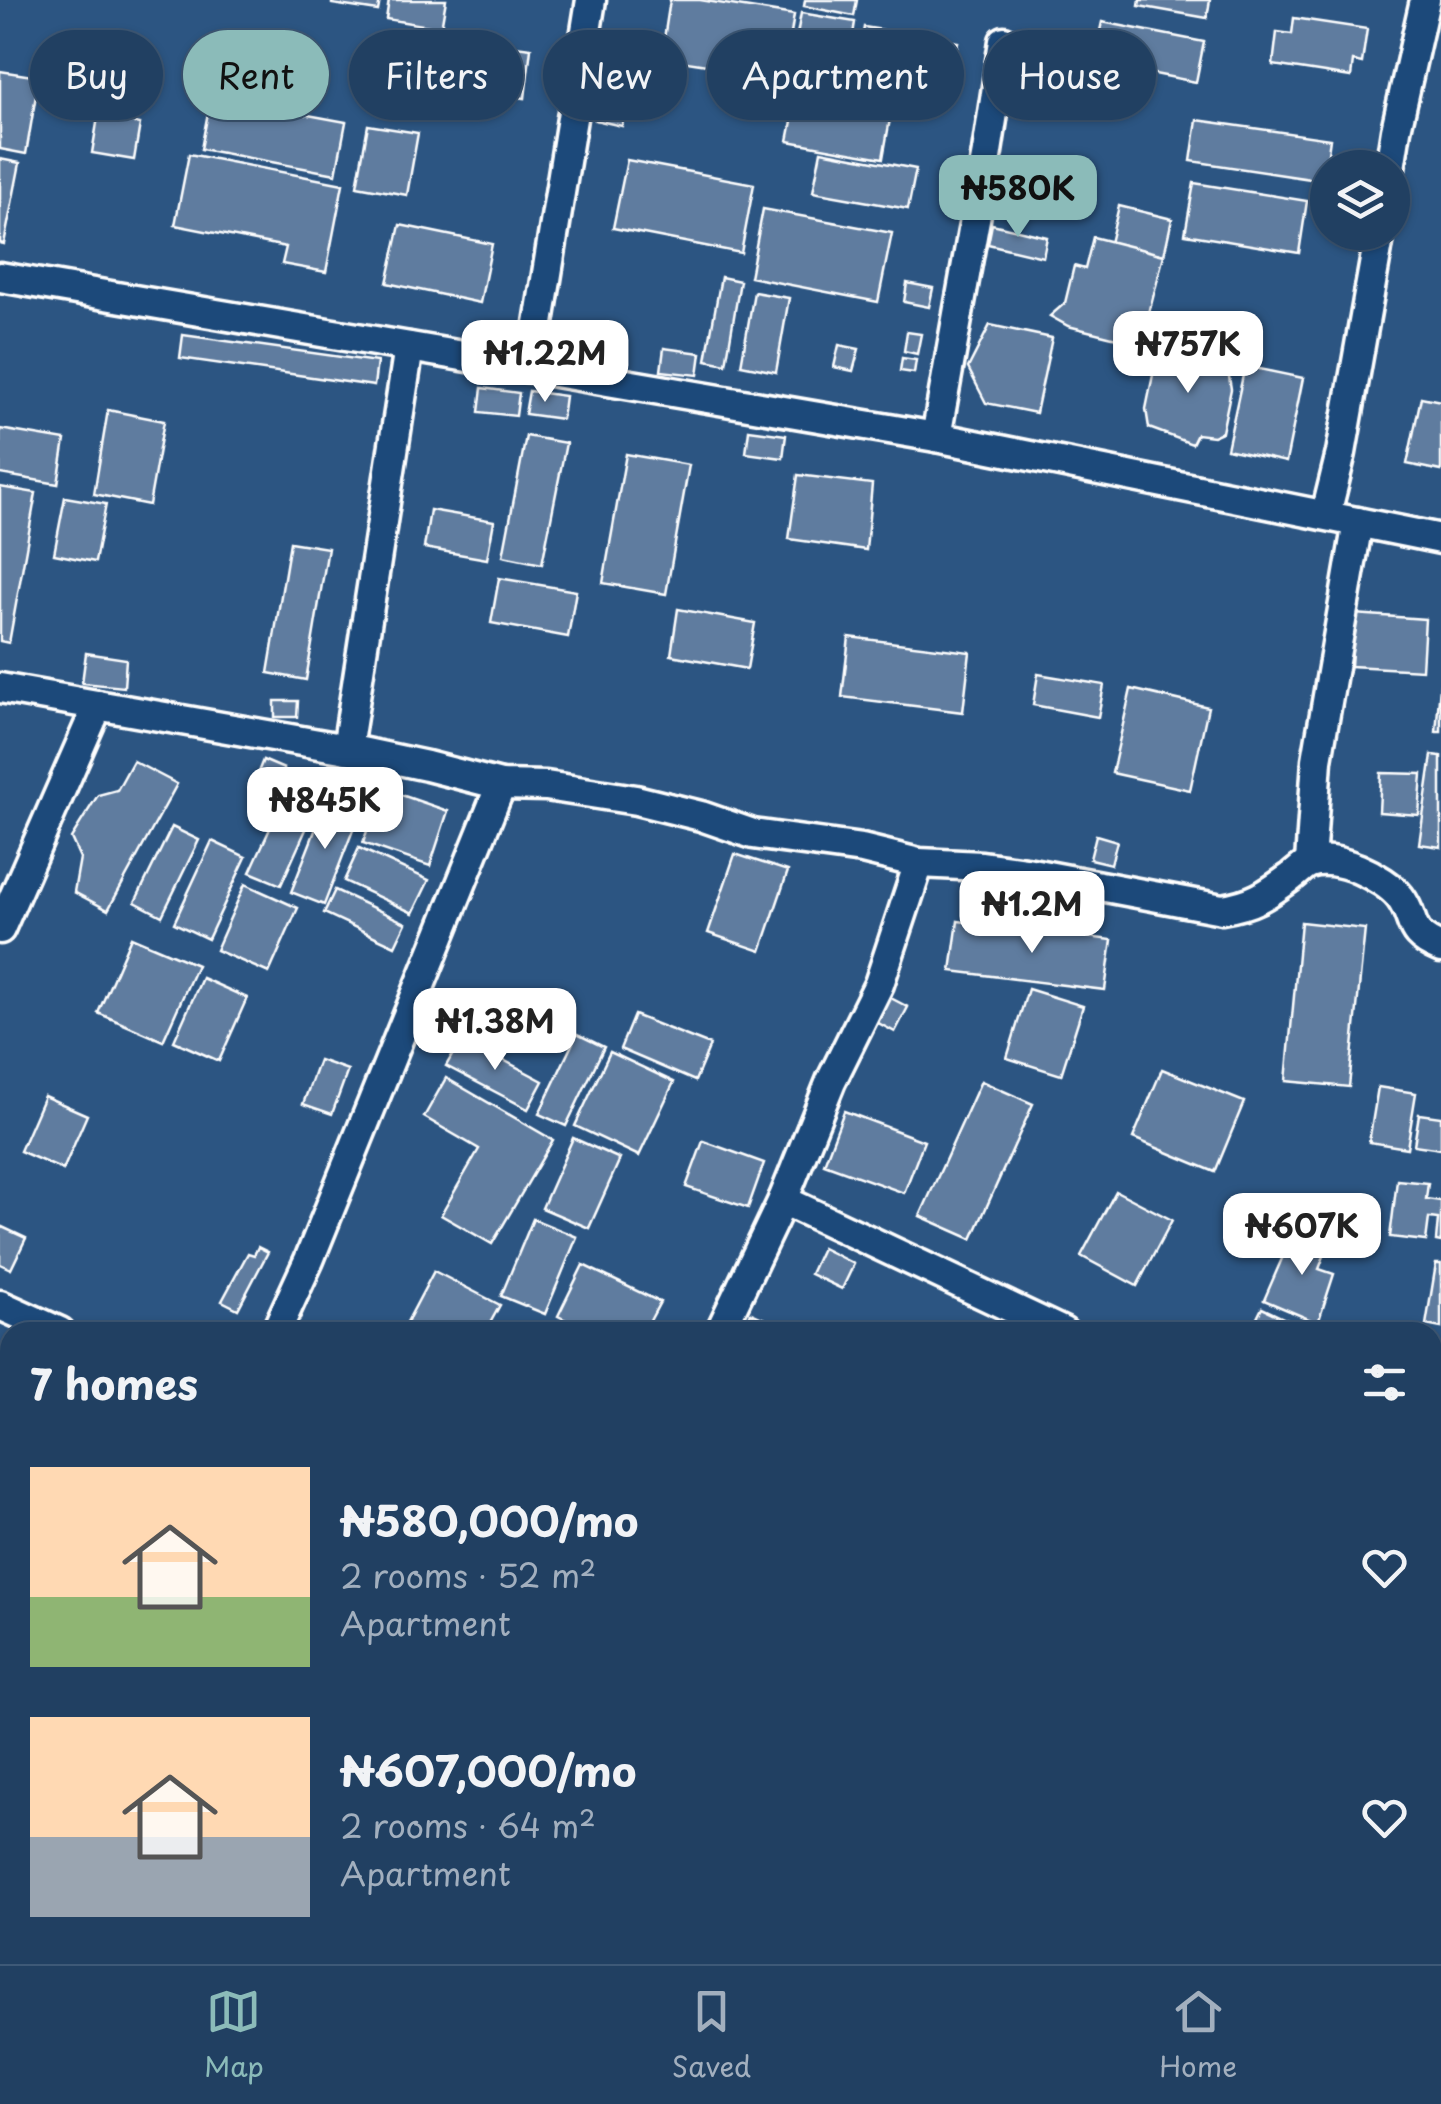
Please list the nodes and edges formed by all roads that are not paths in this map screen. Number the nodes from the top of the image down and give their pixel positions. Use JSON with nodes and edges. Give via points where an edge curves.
{"nodes":[{"id":1,"x":590,"y":0,"type":"edge"},
{"id":2,"x":1426,"y":0,"type":"edge"},
{"id":3,"x":992,"y":120,"type":"edge"},
{"id":4,"x":1393,"y":150,"type":"edge"},
{"id":5,"x":1377,"y":250,"type":"edge"},
{"id":6,"x":0,"y":277,"type":"edge"},
{"id":7,"x":409,"y":347,"type":"junction"},
{"id":8,"x":532,"y":367,"type":"junction"},
{"id":9,"x":936,"y":437,"type":"junction"},
{"id":10,"x":1326,"y":514,"type":"junction"},
{"id":11,"x":1358,"y":522,"type":"junction"},
{"id":12,"x":1441,"y":539,"type":"edge"},
{"id":13,"x":0,"y":688,"type":"edge"},
{"id":14,"x":98,"y":705,"type":"junction"},
{"id":15,"x":347,"y":748,"type":"junction"},
{"id":16,"x":501,"y":786,"type":"junction"},
{"id":17,"x":1310,"y":862,"type":"junction"},
{"id":18,"x":919,"y":863,"type":"junction"},
{"id":19,"x":0,"y":929,"type":"edge"},
{"id":20,"x":1441,"y":948,"type":"edge"},
{"id":21,"x":783,"y":1200,"type":"junction"},
{"id":22,"x":0,"y":1305,"type":"edge"},
{"id":23,"x":38,"y":1322,"type":"edge"},
{"id":24,"x":281,"y":1322,"type":"edge"},
{"id":25,"x":725,"y":1322,"type":"edge"},
{"id":26,"x":1042,"y":1322,"type":"edge"}],
"edges":[{"from":1,"to":8,"type":"street"},
{"from":2,"to":4,"type":"street"},
{"from":3,"to":9,"type":"street"},
{"from":5,"to":10,"type":"street"},
{"from":6,"to":7,"type":"street"},
{"from":7,"to":8,"type":"street"},
{"from":7,"to":15,"type":"street"},
{"from":8,"to":9,"type":"street"},
{"from":9,"to":10,"type":"street"},
{"from":10,"to":11,"type":"street"},
{"from":11,"to":12,"type":"street"},
{"from":11,"to":17,"type":"street","via":[[1317,760]]},
{"from":13,"to":14,"type":"street"},
{"from":14,"to":15,"type":"street"},
{"from":14,"to":19,"type":"street"},
{"from":15,"to":16,"type":"street"},
{"from":16,"to":18,"type":"street","via":[[636,800],[753,834]]},
{"from":16,"to":24,"type":"street"},
{"from":17,"to":18,"type":"street","via":[[1247,905],[1222,908],[1026,872]]},
{"from":17,"to":20,"type":"street","via":[[1337,861],[1382,880],[1401,898],[1424,941]]},
{"from":18,"to":21,"type":"street","via":[[879,984],[830,1080]]},
{"from":21,"to":25,"type":"street"},
{"from":21,"to":26,"type":"street"},
{"from":22,"to":23,"type":"street"}]}
